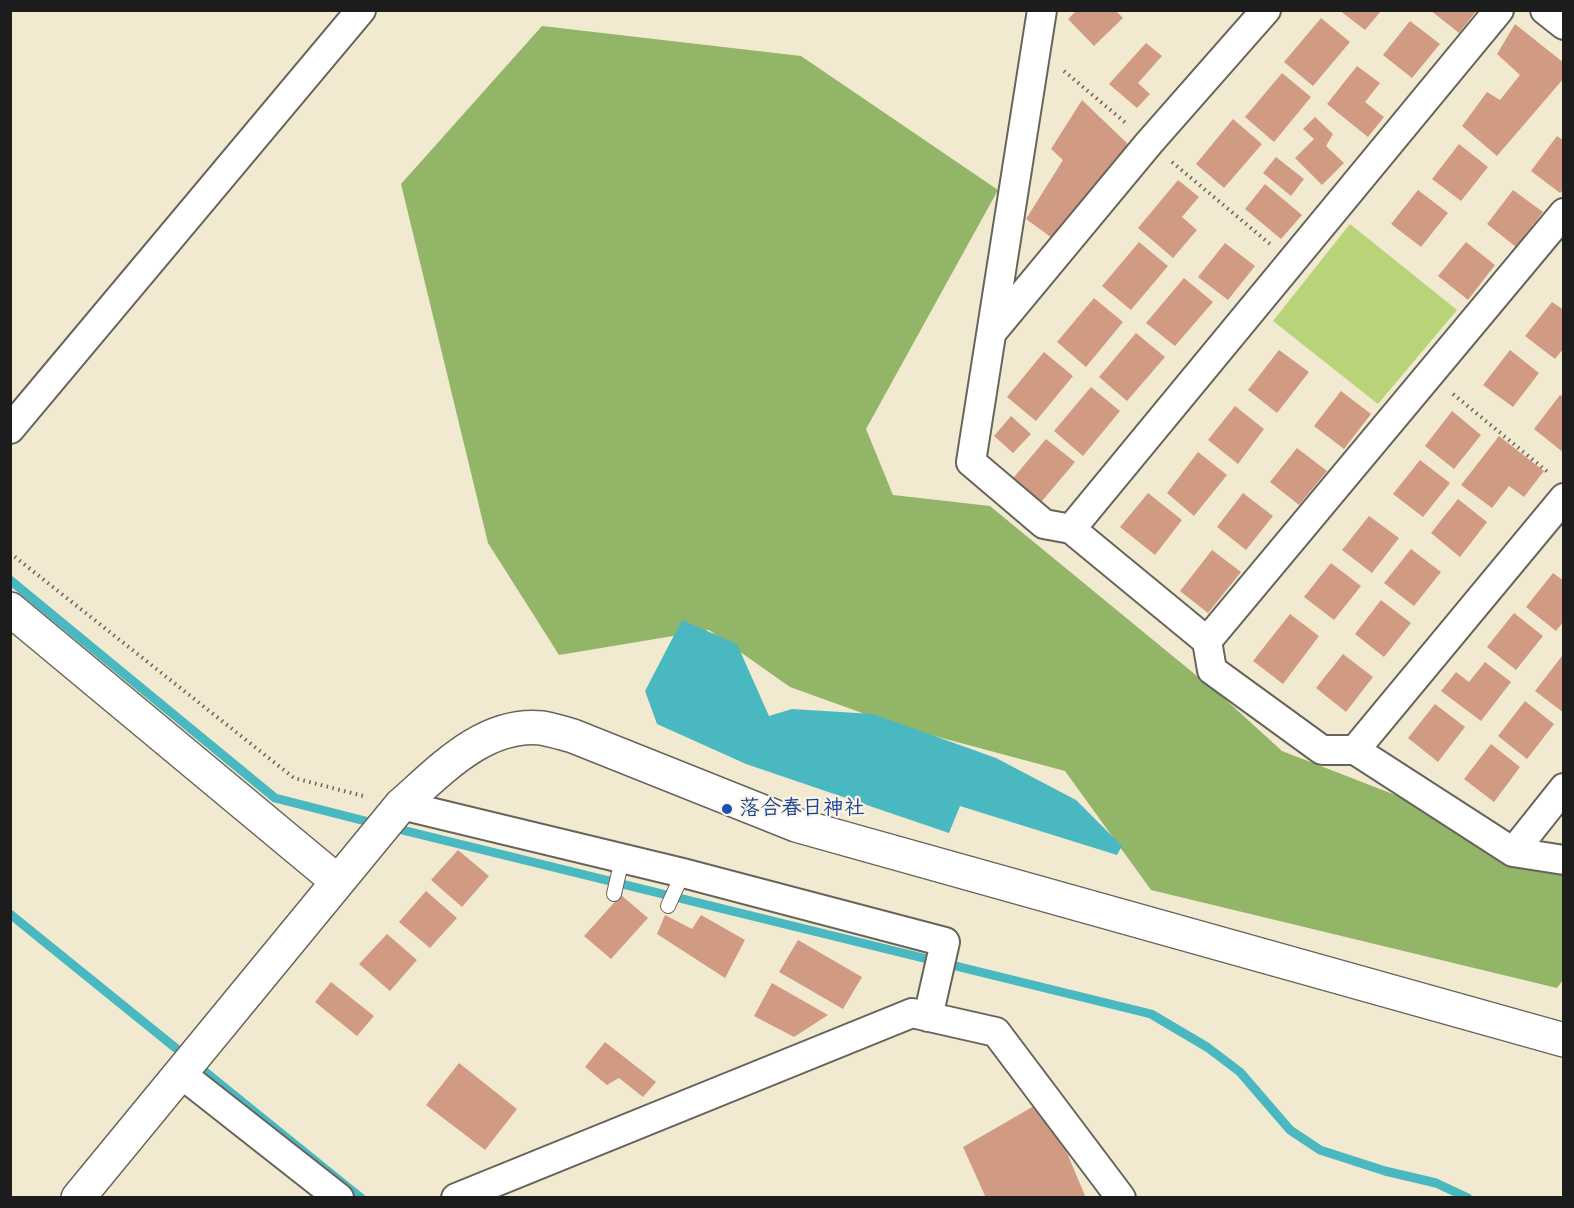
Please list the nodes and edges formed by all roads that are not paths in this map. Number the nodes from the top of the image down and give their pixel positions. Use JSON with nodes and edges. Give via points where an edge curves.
{"nodes":[{"id":1,"x":361,"y":10,"type":"edge"},
{"id":2,"x":1042,"y":10,"type":"edge"},
{"id":3,"x":1266,"y":10,"type":"edge"},
{"id":4,"x":1499,"y":10,"type":"edge"},
{"id":5,"x":1545,"y":10,"type":"edge"},
{"id":6,"x":1563,"y":25,"type":"edge"},
{"id":7,"x":1563,"y":213,"type":"edge"},
{"id":8,"x":993,"y":332,"type":"junction"},
{"id":9,"x":10,"y":429,"type":"edge"},
{"id":10,"x":1559,"y":488,"type":"edge"},
{"id":11,"x":1071,"y":529,"type":"junction"},
{"id":12,"x":10,"y":609,"type":"edge"},
{"id":13,"x":1207,"y":641,"type":"junction"},
{"id":14,"x":1355,"y":750,"type":"junction"},
{"id":15,"x":1563,"y":788,"type":"edge"},
{"id":16,"x":401,"y":806,"type":"junction"},
{"id":17,"x":1513,"y":852,"type":"junction"},
{"id":18,"x":622,"y":859,"type":"junction"},
{"id":19,"x":1563,"y":860,"type":"edge"},
{"id":20,"x":683,"y":873,"type":"junction"},
{"id":21,"x":337,"y":881,"type":"junction"},
{"id":22,"x":614,"y":894,"type":"dead end"},
{"id":23,"x":668,"y":906,"type":"dead end"},
{"id":24,"x":928,"y":1017,"type":"junction"},
{"id":25,"x":1563,"y":1040,"type":"edge"},
{"id":26,"x":180,"y":1073,"type":"junction"},
{"id":27,"x":78,"y":1197,"type":"edge"},
{"id":28,"x":339,"y":1197,"type":"edge"},
{"id":29,"x":456,"y":1197,"type":"edge"},
{"id":30,"x":1121,"y":1197,"type":"edge"}],
"edges":[{"from":1,"to":9,"type":"street"},
{"from":2,"to":8,"type":"street"},
{"from":3,"to":8,"type":"street","via":[[1149,143]]},
{"from":4,"to":11,"type":"street"},
{"from":5,"to":6,"type":"street"},
{"from":7,"to":13,"type":"street"},
{"from":8,"to":11,"type":"street","via":[[971,462],[1044,524]]},
{"from":10,"to":14,"type":"street"},
{"from":11,"to":13,"type":"street"},
{"from":12,"to":21,"type":"street"},
{"from":13,"to":14,"type":"street","via":[[1212,670],[1322,750]]},
{"from":14,"to":17,"type":"street"},
{"from":15,"to":17,"type":"street"},
{"from":16,"to":18,"type":"street"},
{"from":16,"to":21,"type":"street"},
{"from":16,"to":25,"type":"street","via":[[474,743],[512,730],[541,728],[573,736],[796,825]]},
{"from":17,"to":19,"type":"street"},
{"from":18,"to":20,"type":"street"},
{"from":18,"to":22,"type":"lane"},
{"from":20,"to":23,"type":"lane"},
{"from":20,"to":24,"type":"street","via":[[945,942]]},
{"from":21,"to":26,"type":"street"},
{"from":24,"to":29,"type":"street","via":[[912,1013]]},
{"from":24,"to":30,"type":"street","via":[[996,1032]]},
{"from":26,"to":27,"type":"street"},
{"from":26,"to":28,"type":"street"}]}
